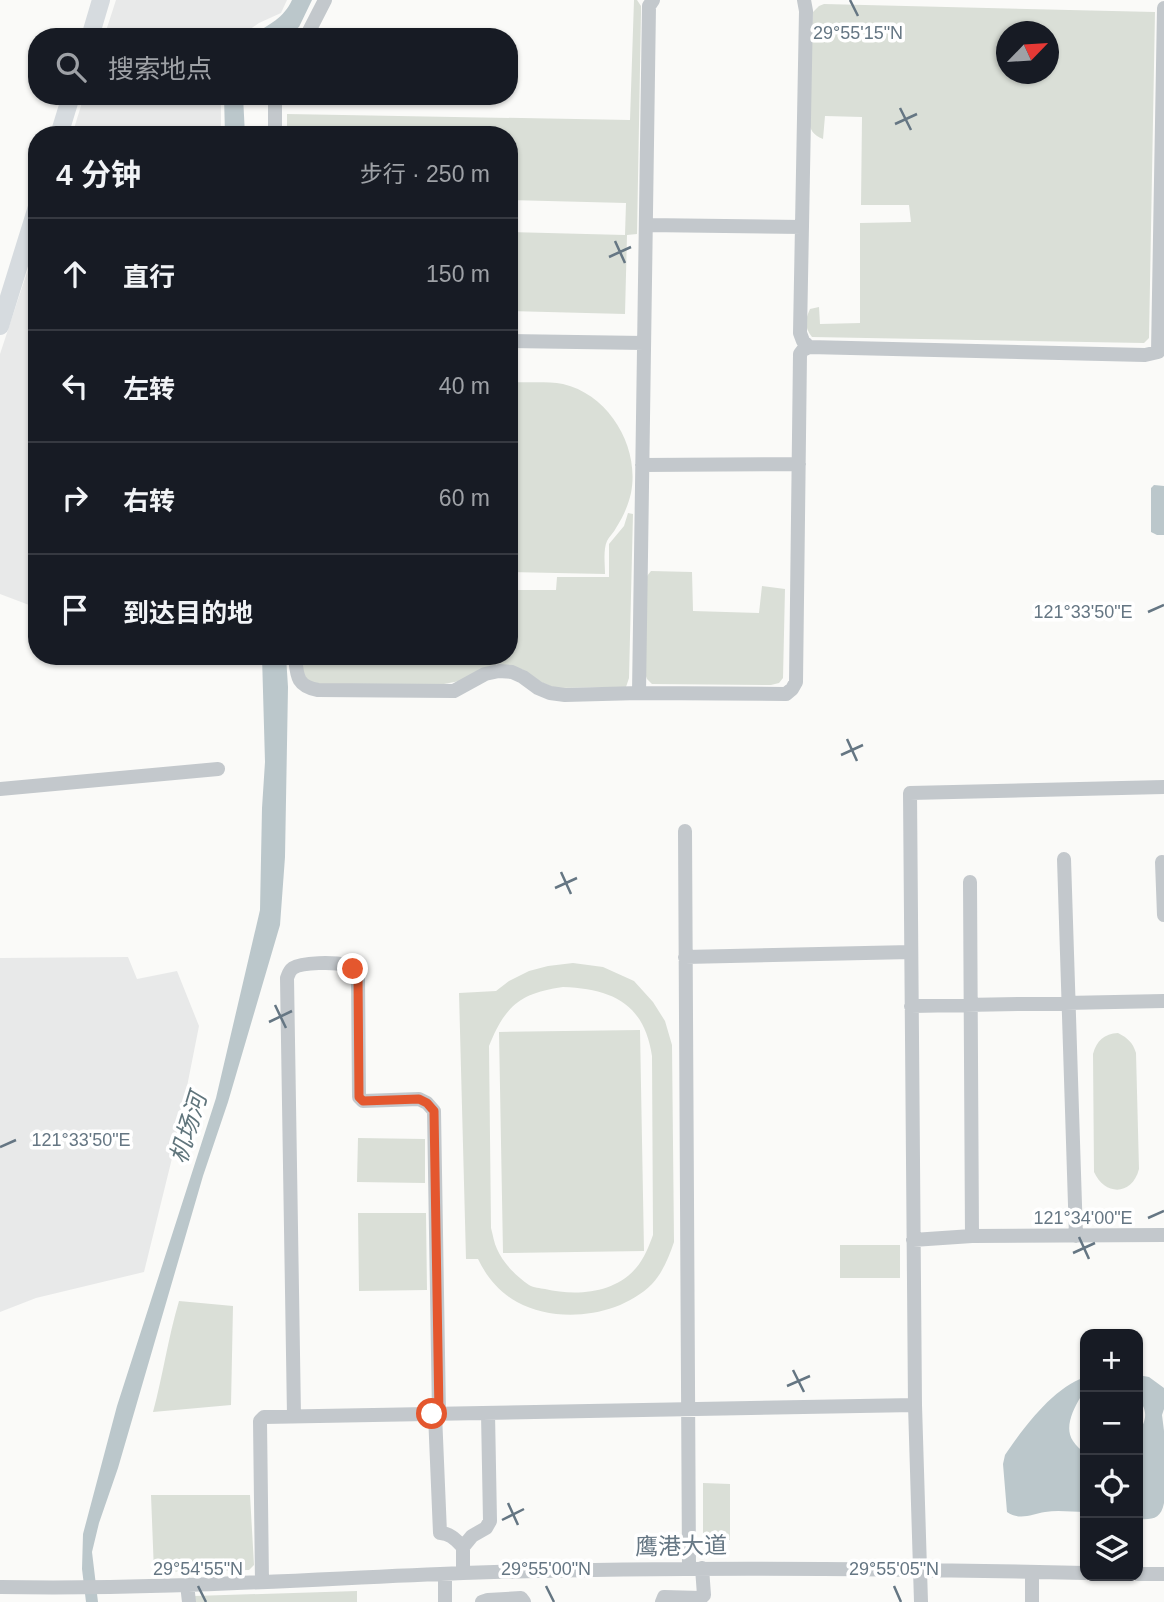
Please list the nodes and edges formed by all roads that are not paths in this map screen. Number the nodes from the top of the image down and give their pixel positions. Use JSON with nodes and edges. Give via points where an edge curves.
{"nodes":[{"id":1,"x":101,"y":0,"type":"edge"},
{"id":2,"x":325,"y":0,"type":"edge"},
{"id":3,"x":653,"y":0,"type":"edge"},
{"id":4,"x":804,"y":0,"type":"edge"},
{"id":5,"x":1164,"y":8,"type":"edge"},
{"id":6,"x":93,"y":28,"type":"edge"},
{"id":7,"x":311,"y":28,"type":"edge"},
{"id":8,"x":68,"y":105,"type":"edge"},
{"id":9,"x":275,"y":105,"type":"edge"},
{"id":10,"x":62,"y":126,"type":"edge"},
{"id":11,"x":275,"y":126,"type":"edge"},
{"id":12,"x":646,"y":225,"type":"junction"},
{"id":13,"x":802,"y":227,"type":"junction"},
{"id":14,"x":28,"y":236,"type":"edge"},
{"id":15,"x":0,"y":326,"type":"edge"},
{"id":16,"x":518,"y":341,"type":"edge"},
{"id":17,"x":644,"y":343,"type":"junction"},
{"id":18,"x":809,"y":347,"type":"junction"},
{"id":19,"x":799,"y":464,"type":"junction"},
{"id":20,"x":642,"y":465,"type":"junction"},
{"id":21,"x":296,"y":665,"type":"edge"},
{"id":22,"x":639,"y":693,"type":"junction"},
{"id":23,"x":218,"y":769,"type":"dead end"},
{"id":24,"x":1164,"y":787,"type":"edge"},
{"id":25,"x":0,"y":789,"type":"edge"},
{"id":26,"x":685,"y":831,"type":"dead end"},
{"id":27,"x":1065,"y":859,"type":"dead end"},
{"id":28,"x":1163,"y":862,"type":"edge"},
{"id":29,"x":970,"y":882,"type":"dead end"},
{"id":30,"x":1164,"y":915,"type":"edge"},
{"id":31,"x":911,"y":952,"type":"junction"},
{"id":32,"x":685,"y":957,"type":"junction"},
{"id":33,"x":1164,"y":1001,"type":"edge"},
{"id":34,"x":1070,"y":1003,"type":"junction"},
{"id":35,"x":971,"y":1004,"type":"junction"},
{"id":36,"x":912,"y":1006,"type":"junction"},
{"id":37,"x":1164,"y":1235,"type":"edge"},
{"id":38,"x":1076,"y":1236,"type":"junction"},
{"id":39,"x":972,"y":1237,"type":"junction"},
{"id":40,"x":914,"y":1240,"type":"junction"},
{"id":41,"x":915,"y":1405,"type":"junction"},
{"id":42,"x":689,"y":1409,"type":"junction"},
{"id":43,"x":488,"y":1413,"type":"junction"},
{"id":44,"x":437,"y":1414,"type":"junction"},
{"id":45,"x":294,"y":1416,"type":"junction"},
{"id":46,"x":463,"y":1547,"type":"junction"},
{"id":47,"x":696,"y":1568,"type":"junction"},
{"id":48,"x":920,"y":1569,"type":"junction"},
{"id":49,"x":1032,"y":1572,"type":"junction"},
{"id":50,"x":463,"y":1573,"type":"junction"},
{"id":51,"x":1080,"y":1573,"type":"edge"},
{"id":52,"x":445,"y":1574,"type":"junction"},
{"id":53,"x":1143,"y":1574,"type":"edge"},
{"id":54,"x":1164,"y":1574,"type":"edge"},
{"id":55,"x":262,"y":1581,"type":"junction"},
{"id":56,"x":187,"y":1584,"type":"junction"},
{"id":57,"x":0,"y":1587,"type":"edge"},
{"id":58,"x":189,"y":1602,"type":"edge"},
{"id":59,"x":445,"y":1602,"type":"edge"},
{"id":60,"x":482,"y":1602,"type":"edge"},
{"id":61,"x":524,"y":1602,"type":"edge"},
{"id":62,"x":662,"y":1602,"type":"edge"},
{"id":63,"x":921,"y":1602,"type":"edge"},
{"id":64,"x":1032,"y":1602,"type":"edge"}],
"edges":[{"from":1,"to":6,"type":"main road"},
{"from":2,"to":7,"type":"street"},
{"from":3,"to":12,"type":"street","via":[[649,6]]},
{"from":4,"to":13,"type":"street"},
{"from":5,"to":18,"type":"street","via":[[1158,352]]},
{"from":8,"to":10,"type":"main road"},
{"from":9,"to":11,"type":"street"},
{"from":12,"to":13,"type":"street"},
{"from":12,"to":17,"type":"street"},
{"from":13,"to":18,"type":"street","via":[[800,333]]},
{"from":14,"to":15,"type":"main road"},
{"from":16,"to":17,"type":"street"},
{"from":17,"to":20,"type":"street"},
{"from":18,"to":19,"type":"street","via":[[800,354]]},
{"from":19,"to":20,"type":"street"},
{"from":19,"to":22,"type":"street","via":[[796,682],[792,689],[786,694]]},
{"from":20,"to":22,"type":"street"},
{"from":21,"to":22,"type":"street","via":[[303,685],[318,690],[454,691],[499,671],[512,672],[550,693]]},
{"from":23,"to":25,"type":"street"},
{"from":24,"to":31,"type":"street","via":[[910,793]]},
{"from":26,"to":32,"type":"street"},
{"from":27,"to":34,"type":"street"},
{"from":28,"to":30,"type":"street"},
{"from":29,"to":35,"type":"street"},
{"from":31,"to":32,"type":"street"},
{"from":31,"to":36,"type":"street"},
{"from":32,"to":42,"type":"street"},
{"from":33,"to":34,"type":"street"},
{"from":34,"to":35,"type":"street"},
{"from":34,"to":38,"type":"street"},
{"from":35,"to":36,"type":"street"},
{"from":35,"to":39,"type":"street"},
{"from":36,"to":40,"type":"street"},
{"from":37,"to":38,"type":"street"},
{"from":38,"to":39,"type":"street"},
{"from":39,"to":40,"type":"street"},
{"from":40,"to":41,"type":"street"},
{"from":41,"to":42,"type":"street"},
{"from":41,"to":48,"type":"street"},
{"from":42,"to":43,"type":"street"},
{"from":42,"to":47,"type":"street"},
{"from":43,"to":44,"type":"street"},
{"from":43,"to":46,"type":"street","via":[[490,1521]]},
{"from":44,"to":45,"type":"street"},
{"from":44,"to":45,"type":"street","via":[[434,1111],[419,1099],[363,1101],[359,1097],[358,976],[343,964],[304,964],[295,966],[287,978]]},
{"from":44,"to":46,"type":"street","via":[[440,1533],[454,1537]]},
{"from":45,"to":55,"type":"street","via":[[260,1421]]},
{"from":46,"to":50,"type":"street"},
{"from":47,"to":48,"type":"street","name":"鹰港大道"},
{"from":47,"to":50,"type":"street","name":"鹰港大道"},
{"from":47,"to":62,"type":"street","via":[[704,1595],[664,1597]]},
{"from":48,"to":49,"type":"street","name":"鹰港大道"},
{"from":48,"to":63,"type":"street"},
{"from":49,"to":51,"type":"street","name":"鹰港大道"},
{"from":49,"to":64,"type":"street"},
{"from":50,"to":52,"type":"street","name":"鹰港大道"},
{"from":52,"to":55,"type":"street","name":"鹰港大道"},
{"from":52,"to":59,"type":"street"},
{"from":53,"to":54,"type":"street"},
{"from":55,"to":56,"type":"street","name":"鹰港大道"},
{"from":56,"to":57,"type":"street","name":"鹰港大道"},
{"from":56,"to":58,"type":"street"},
{"from":60,"to":61,"type":"street","via":[[521,1598]]}]}
